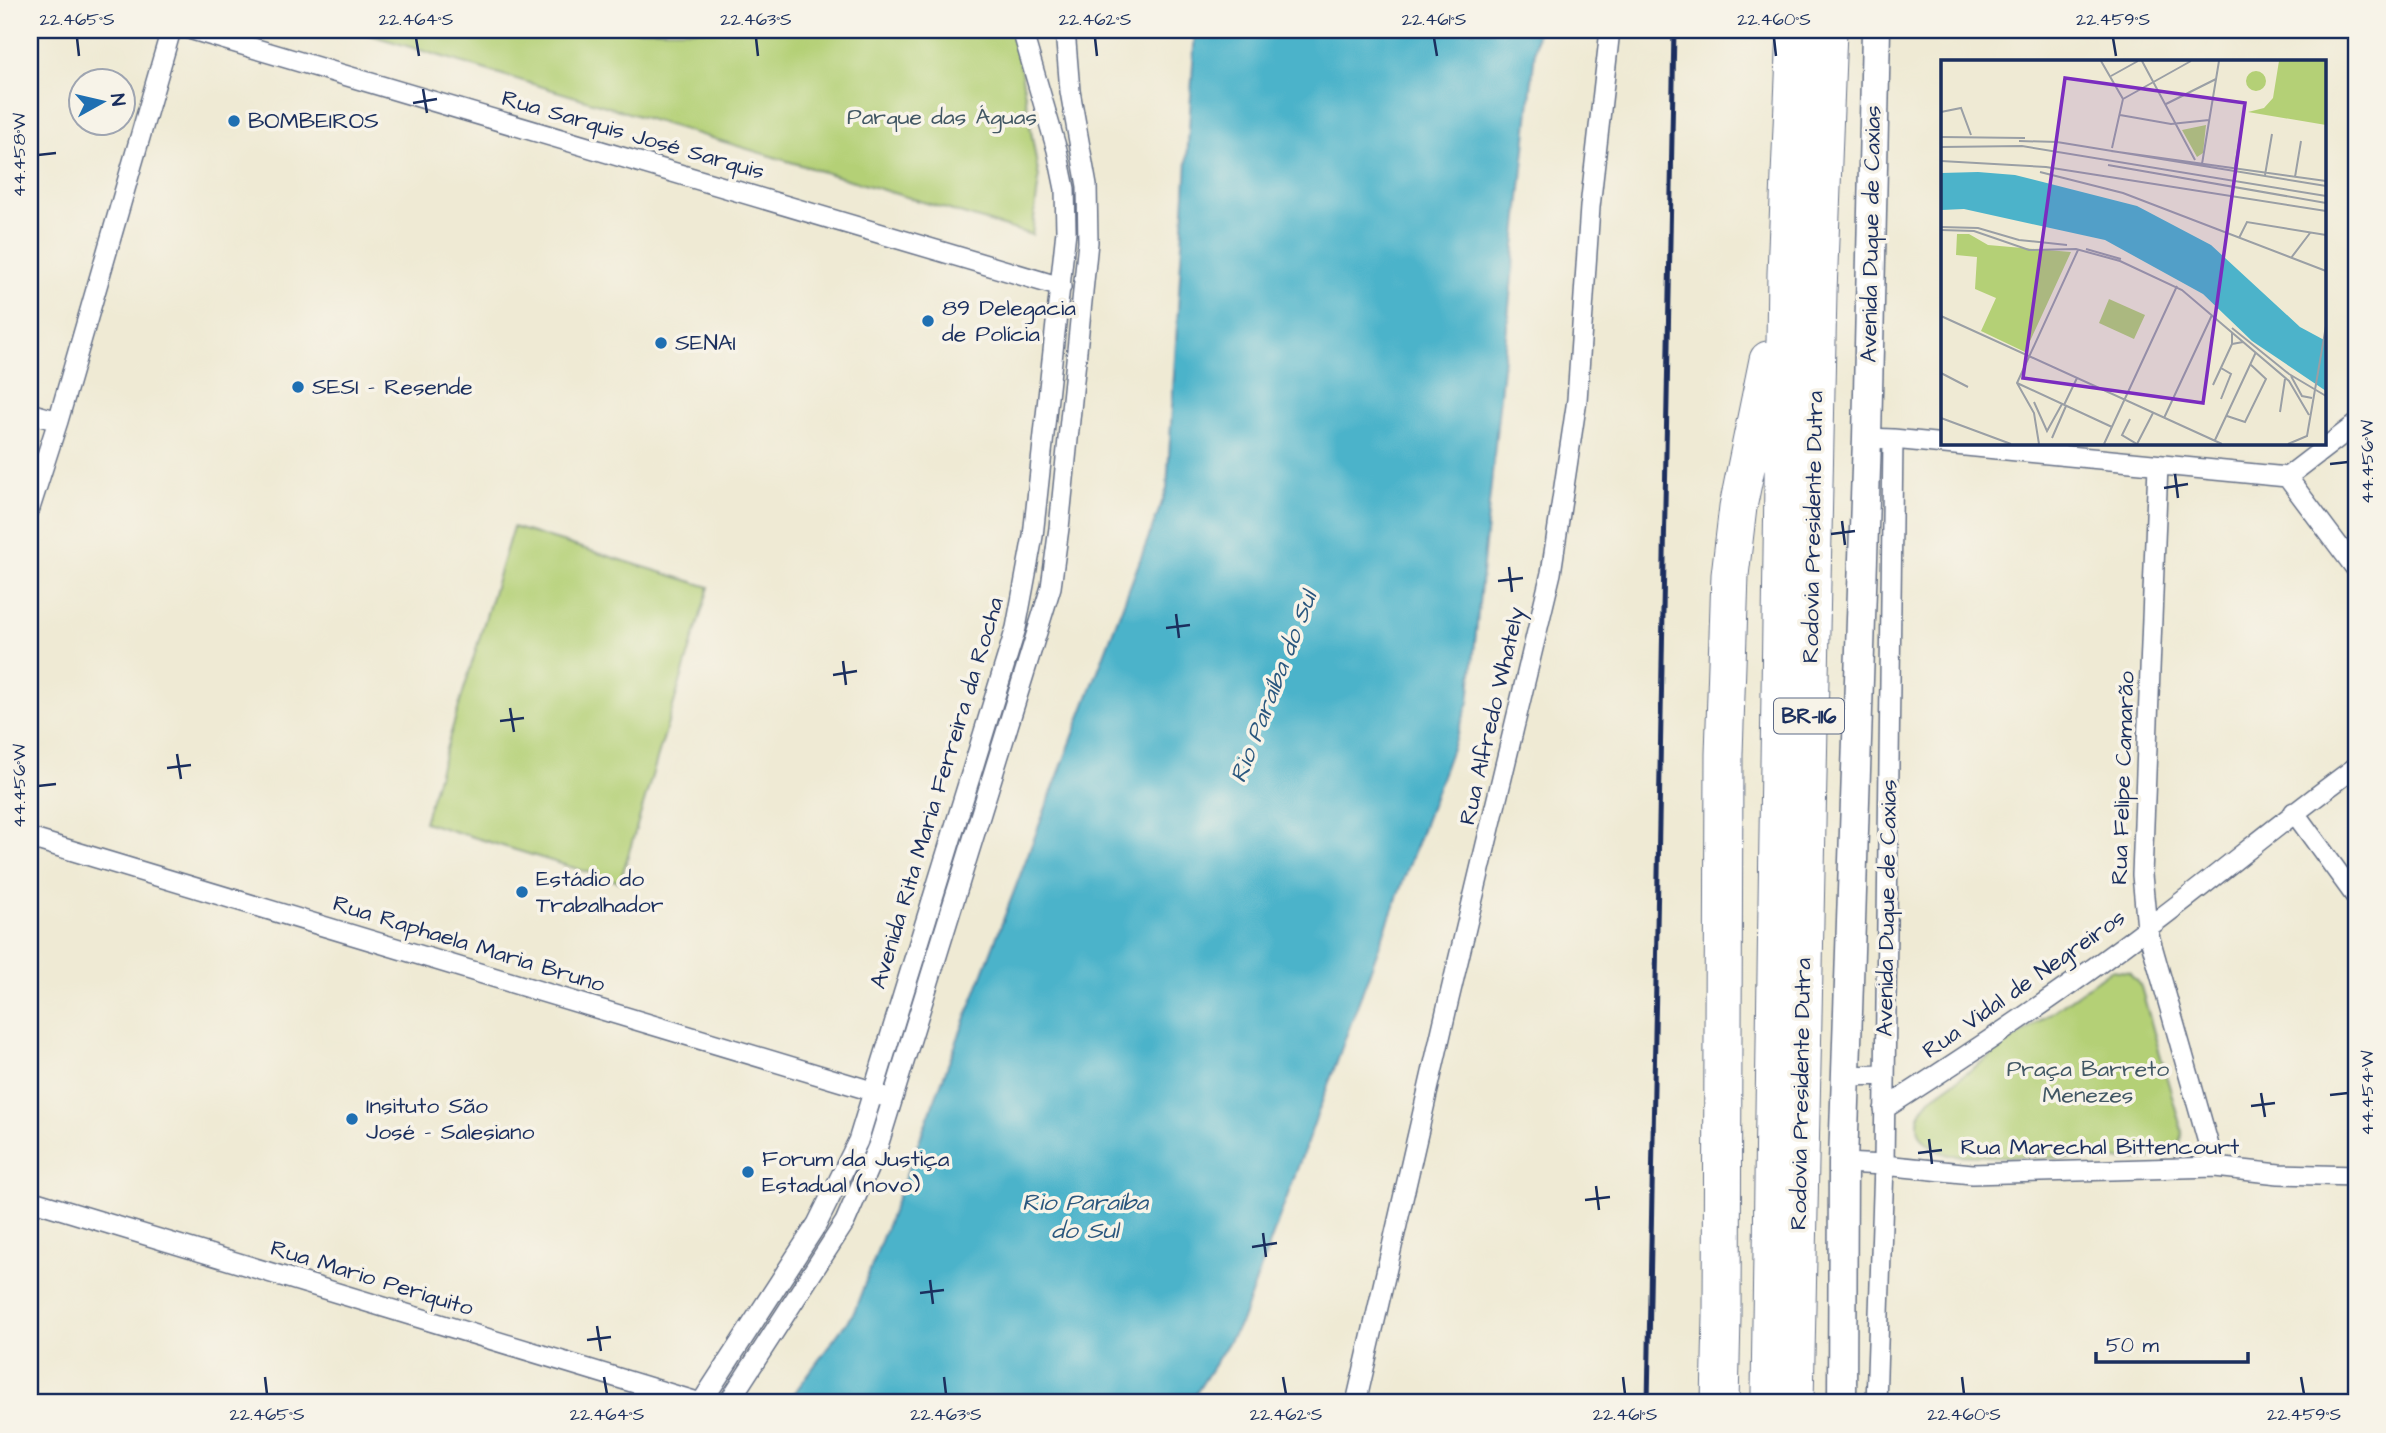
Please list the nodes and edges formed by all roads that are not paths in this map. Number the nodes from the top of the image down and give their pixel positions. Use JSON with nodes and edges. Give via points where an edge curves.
{"nodes":[{"id":1,"x":171,"y":30,"type":"edge"},
{"id":2,"x":192,"y":30,"type":"edge"},
{"id":3,"x":1022,"y":30,"type":"edge"},
{"id":4,"x":1065,"y":30,"type":"edge"},
{"id":5,"x":1610,"y":30,"type":"edge"},
{"id":6,"x":1796,"y":30,"type":"edge"},
{"id":7,"x":1828,"y":30,"type":"edge"},
{"id":8,"x":1876,"y":30,"type":"edge"},
{"id":9,"x":1786,"y":273,"type":"junction"},
{"id":10,"x":1061,"y":287,"type":"junction"},
{"id":11,"x":30,"y":413,"type":"edge"},
{"id":12,"x":58,"y":421,"type":"junction"},
{"id":13,"x":2356,"y":424,"type":"edge"},
{"id":14,"x":1880,"y":439,"type":"junction"},
{"id":15,"x":2158,"y":465,"type":"junction"},
{"id":16,"x":2287,"y":477,"type":"junction"},
{"id":17,"x":30,"y":508,"type":"edge"},
{"id":18,"x":2356,"y":569,"type":"edge"},
{"id":19,"x":2356,"y":767,"type":"edge"},
{"id":20,"x":2294,"y":812,"type":"junction"},
{"id":21,"x":30,"y":838,"type":"edge"},
{"id":22,"x":2356,"y":897,"type":"edge"},
{"id":23,"x":2147,"y":929,"type":"junction"},
{"id":24,"x":1885,"y":1074,"type":"junction"},
{"id":25,"x":1846,"y":1076,"type":"junction"},
{"id":26,"x":872,"y":1091,"type":"junction"},
{"id":27,"x":891,"y":1102,"type":"junction"},
{"id":28,"x":1884,"y":1109,"type":"junction"},
{"id":29,"x":1843,"y":1163,"type":"junction"},
{"id":30,"x":1884,"y":1165,"type":"junction"},
{"id":31,"x":2215,"y":1167,"type":"junction"},
{"id":32,"x":2356,"y":1176,"type":"edge"},
{"id":33,"x":30,"y":1200,"type":"edge"},
{"id":34,"x":1722,"y":1317,"type":"junction"},
{"id":35,"x":701,"y":1403,"type":"edge"},
{"id":36,"x":728,"y":1403,"type":"edge"},
{"id":37,"x":1356,"y":1403,"type":"edge"},
{"id":38,"x":1720,"y":1403,"type":"edge"},
{"id":39,"x":1757,"y":1403,"type":"edge"},
{"id":40,"x":1770,"y":1403,"type":"edge"},
{"id":41,"x":1795,"y":1403,"type":"edge"},
{"id":42,"x":1842,"y":1403,"type":"edge"},
{"id":43,"x":1876,"y":1403,"type":"edge"}],
"edges":[{"from":1,"to":12,"type":"street"},
{"from":2,"to":10,"type":"street","name":"Rua Sarquis José Sarquis"},
{"from":3,"to":10,"type":"street","name":"Avenida Rita Maria Ferreira da Rocha","via":[[1065,189]]},
{"from":4,"to":27,"type":"street","name":"Avenida Rita Maria Ferreira da Rocha","via":[[1070,91],[1087,186],[1088,242],[1051,587]]},
{"from":5,"to":37,"type":"street","name":"Rua Alfredo Whately","via":[[1590,207],[1577,400],[1551,573]]},
{"from":6,"to":9,"type":"highway","name":"Rodovia Presidente Dutra","number":"BR-116"},
{"from":7,"to":41,"type":"highway","name":"Rodovia Presidente Dutra","number":"BR-116","via":[[1818,292]]},
{"from":8,"to":14,"type":"street","name":"Avenida Duque de Caxias"},
{"from":9,"to":34,"type":"highway","via":[[1738,507],[1730,575],[1724,767]]},
{"from":9,"to":40,"type":"highway","name":"Rodovia Presidente Dutra","number":"BR-116"},
{"from":10,"to":26,"type":"street","name":"Avenida Rita Maria Ferreira da Rocha","via":[[1033,536],[1016,628]]},
{"from":11,"to":12,"type":"street"},
{"from":12,"to":17,"type":"street"},
{"from":13,"to":16,"type":"street"},
{"from":14,"to":15,"type":"street"},
{"from":14,"to":24,"type":"street","name":"Avenida Duque de Caxias"},
{"from":14,"to":25,"type":"street","name":"Avenida Duque de Caxias"},
{"from":15,"to":16,"type":"street"},
{"from":15,"to":23,"type":"street","name":"Rua Felipe Camarão","via":[[2142,875]]},
{"from":16,"to":18,"type":"street"},
{"from":19,"to":20,"type":"street","name":"Rua Vidal de Negreiros"},
{"from":20,"to":22,"type":"street"},
{"from":20,"to":23,"type":"street","name":"Rua Vidal de Negreiros"},
{"from":21,"to":26,"type":"street","name":"Rua Raphaela Maria Bruno"},
{"from":23,"to":28,"type":"street","name":"Rua Vidal de Negreiros"},
{"from":23,"to":31,"type":"street","name":"Rua Felipe Camarão"},
{"from":24,"to":25,"type":"street"},
{"from":24,"to":28,"type":"street","name":"Avenida Duque de Caxias"},
{"from":25,"to":29,"type":"street","name":"Avenida Duque de Caxias"},
{"from":26,"to":27,"type":"street","name":"Rua Raphaela Maria Bruno"},
{"from":26,"to":35,"type":"street","name":"Avenida Rita Maria Ferreira da Rocha","via":[[858,1141],[817,1224]]},
{"from":27,"to":36,"type":"street","name":"Avenida Rita Maria Ferreira da Rocha","via":[[878,1146],[845,1222]]},
{"from":28,"to":30,"type":"street","name":"Avenida Duque de Caxias"},
{"from":29,"to":30,"type":"street","name":"Rua Marechal Bittencourt"},
{"from":29,"to":42,"type":"street","name":"Avenida Duque de Caxias"},
{"from":30,"to":31,"type":"street","name":"Rua Marechal Bittencourt","via":[[1972,1174]]},
{"from":30,"to":43,"type":"street","name":"Avenida Duque de Caxias"},
{"from":31,"to":32,"type":"street","name":"Rua Marechal Bittencourt"},
{"from":33,"to":35,"type":"street","name":"Rua Mario Periquito"},
{"from":34,"to":38,"type":"highway"},
{"from":34,"to":39,"type":"highway"}]}
